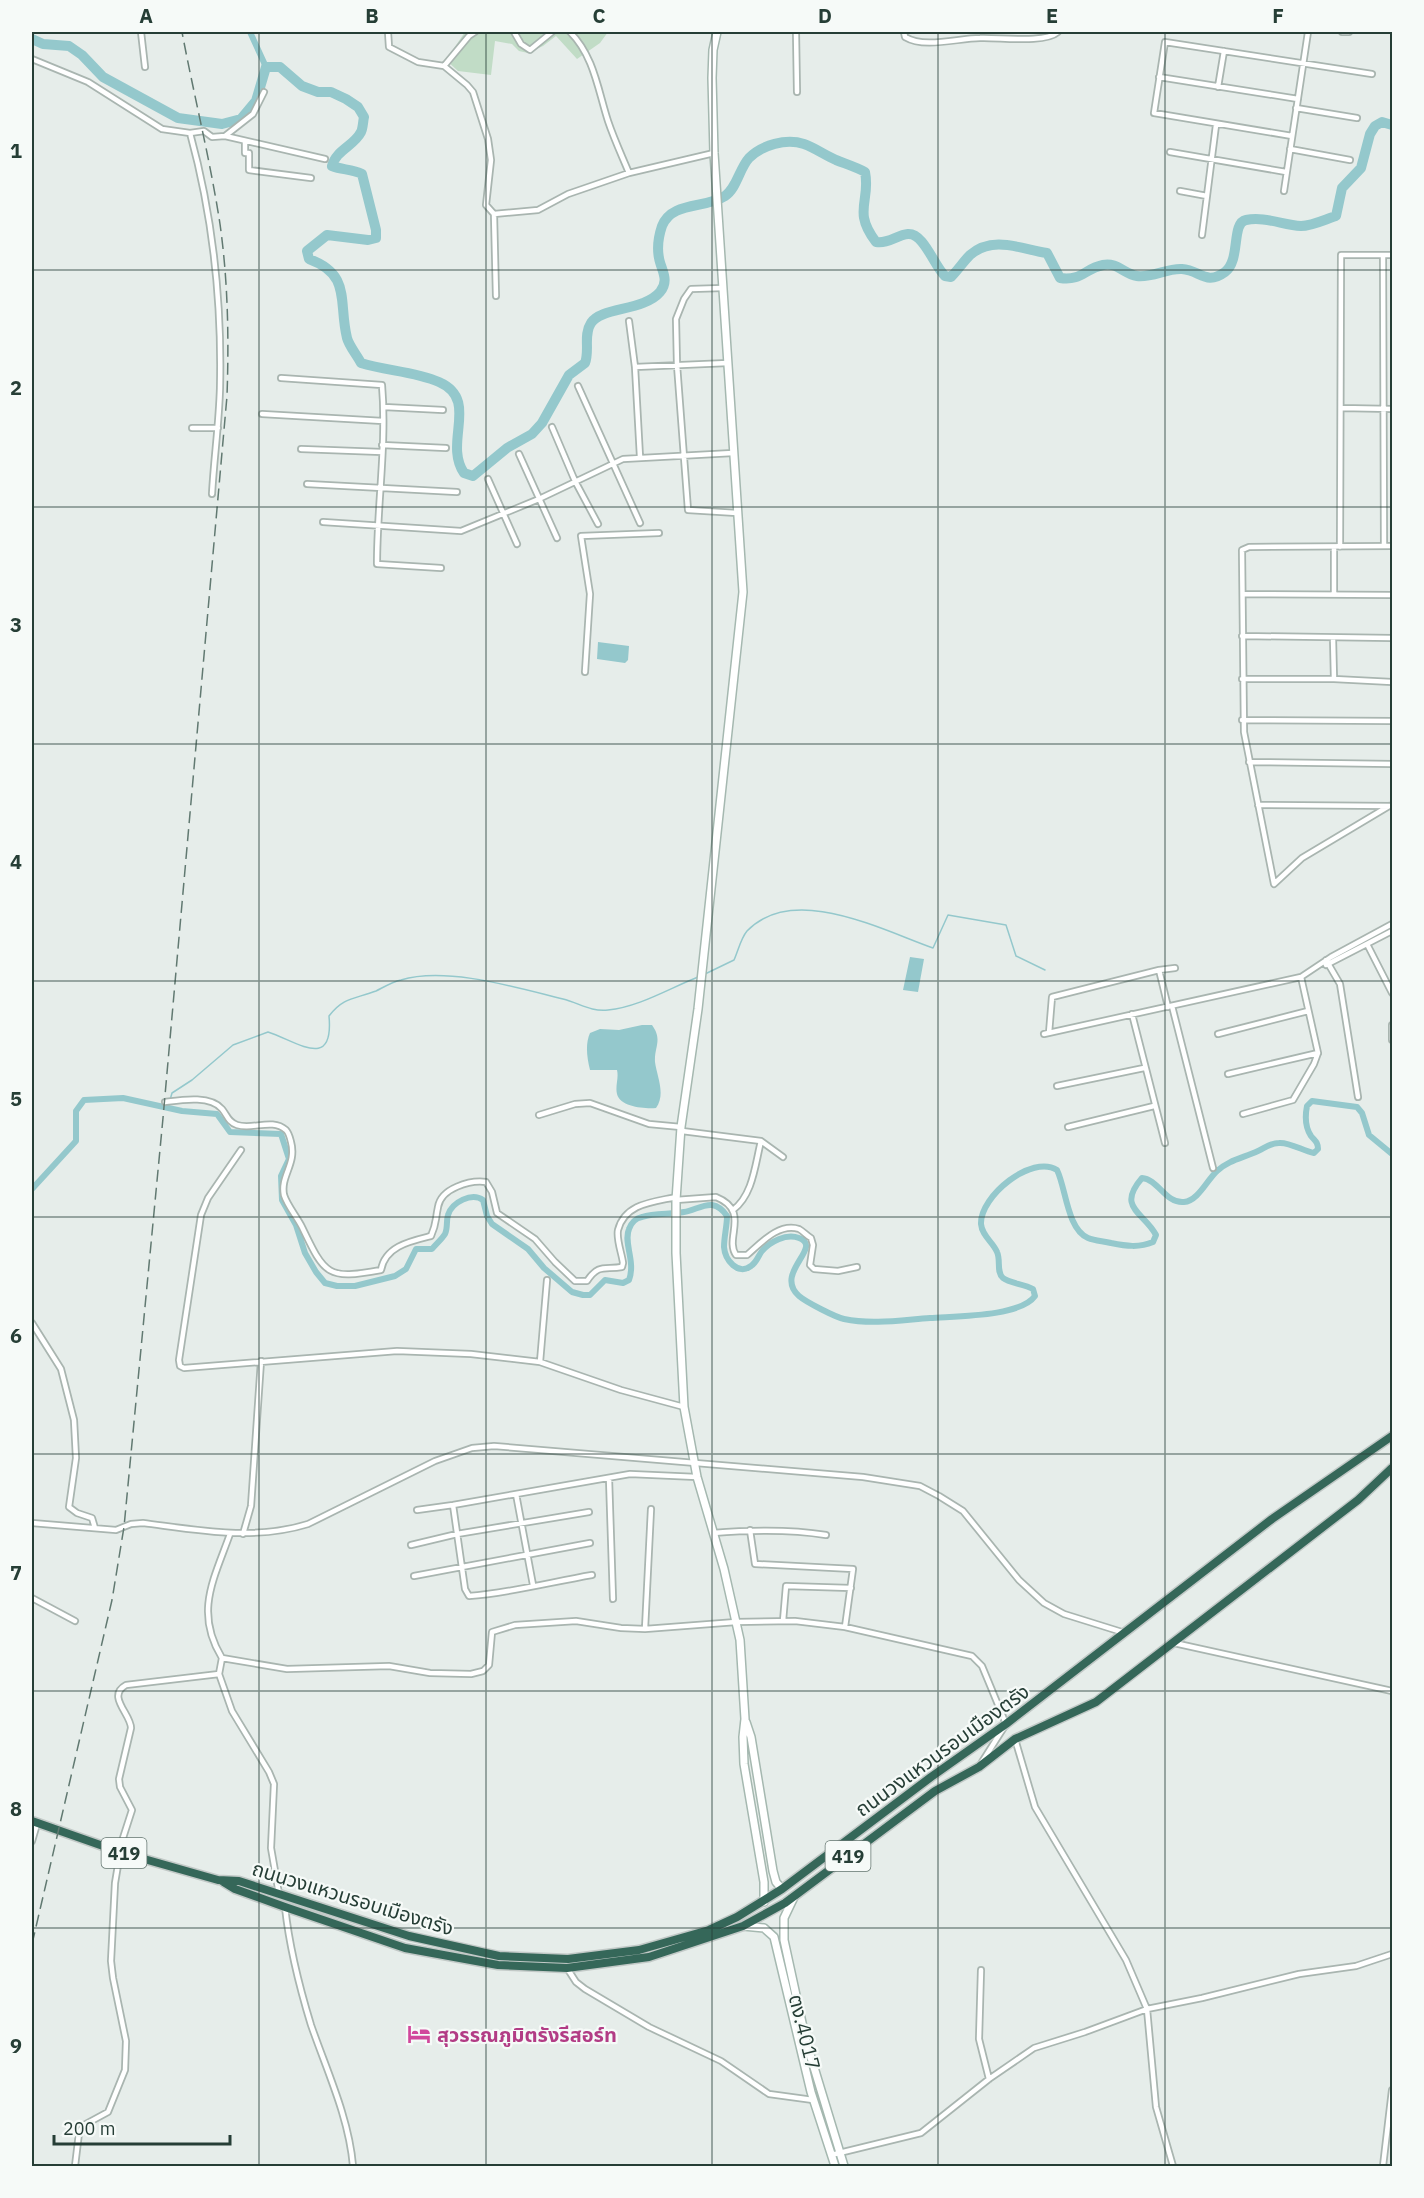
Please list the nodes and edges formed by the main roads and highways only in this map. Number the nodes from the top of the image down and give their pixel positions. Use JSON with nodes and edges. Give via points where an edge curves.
{"nodes":[{"id":1,"x":1392,"y":1436,"type":"edge"},
{"id":2,"x":1392,"y":1468,"type":"edge"},
{"id":3,"x":34,"y":1822,"type":"edge"},
{"id":4,"x":218,"y":1880,"type":"junction"}],
"edges":[{"from":1,"to":4,"type":"highway","name":"ถนนวงแหวนรอบเมืองตรัง","number":"419","via":[[1272,1519],[783,1889],[709,1930],[649,1948],[568,1959],[499,1956],[409,1936],[239,1881]]},
{"from":2,"to":4,"type":"highway","name":"ถนนวงแหวนรอบเมืองตรัง","number":"419","via":[[1358,1500],[1096,1702],[1015,1739],[978,1767],[935,1791],[794,1897],[743,1926],[649,1957],[567,1968],[498,1965],[405,1948]]},
{"from":3,"to":4,"type":"highway","name":"ถนนวงแหวนรอบเมืองตรัง","number":"419"}]}
